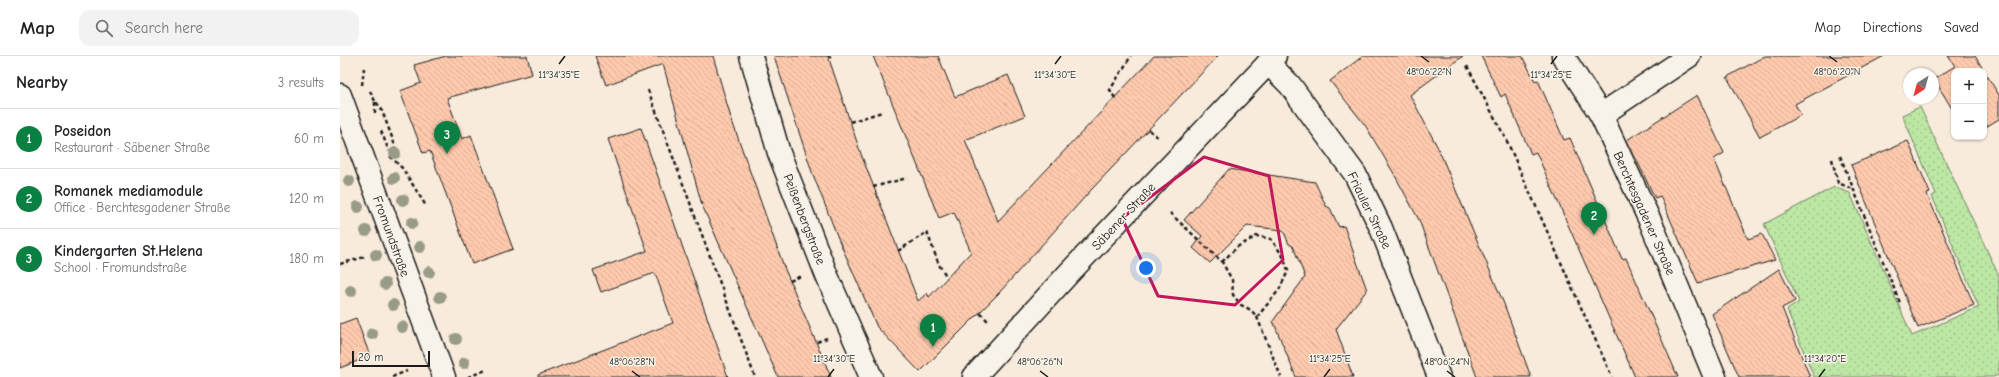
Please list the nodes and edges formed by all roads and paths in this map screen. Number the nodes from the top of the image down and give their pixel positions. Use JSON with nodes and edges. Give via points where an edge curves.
{"nodes":[{"id":1,"x":751,"y":56,"type":"edge"},
{"id":2,"x":1131,"y":56,"type":"edge"},
{"id":3,"x":1563,"y":56,"type":"edge"},
{"id":4,"x":1689,"y":56,"type":"edge"},
{"id":5,"x":1271,"y":60,"type":"edge"},
{"id":6,"x":1467,"y":66,"type":"dead end"},
{"id":7,"x":364,"y":68,"type":"dead end"},
{"id":8,"x":362,"y":90,"type":"dead end"},
{"id":9,"x":648,"y":90,"type":"dead end"},
{"id":10,"x":370,"y":91,"type":"dead end"},
{"id":11,"x":340,"y":95,"type":"edge"},
{"id":12,"x":1115,"y":98,"type":"dead end"},
{"id":13,"x":375,"y":102,"type":"junction"},
{"id":14,"x":374,"y":111,"type":"dead end"},
{"id":15,"x":882,"y":112,"type":"dead end"},
{"id":16,"x":1601,"y":116,"type":"junction"},
{"id":17,"x":850,"y":122,"type":"dead end"},
{"id":18,"x":1149,"y":130,"type":"dead end"},
{"id":19,"x":1159,"y":138,"type":"dead end"},
{"id":20,"x":396,"y":148,"type":"dead end"},
{"id":21,"x":386,"y":153,"type":"dead end"},
{"id":22,"x":1840,"y":156,"type":"dead end"},
{"id":23,"x":1832,"y":159,"type":"dead end"},
{"id":24,"x":907,"y":178,"type":"dead end"},
{"id":25,"x":873,"y":187,"type":"dead end"},
{"id":26,"x":1853,"y":189,"type":"junction"},
{"id":27,"x":426,"y":206,"type":"dead end"},
{"id":28,"x":1170,"y":213,"type":"dead end"},
{"id":29,"x":898,"y":250,"type":"dead end"},
{"id":30,"x":364,"y":257,"type":"dead end"},
{"id":31,"x":1222,"y":262,"type":"junction"},
{"id":32,"x":340,"y":264,"type":"edge"},
{"id":33,"x":947,"y":277,"type":"dead end"},
{"id":34,"x":1900,"y":303,"type":"dead end"},
{"id":35,"x":980,"y":313,"type":"dead end"},
{"id":36,"x":1257,"y":317,"type":"junction"},
{"id":37,"x":989,"y":322,"type":"dead end"},
{"id":38,"x":486,"y":370,"type":"dead end"},
{"id":39,"x":407,"y":371,"type":"dead end"},
{"id":40,"x":392,"y":377,"type":"edge"},
{"id":41,"x":444,"y":377,"type":"edge"},
{"id":42,"x":468,"y":377,"type":"edge"},
{"id":43,"x":756,"y":377,"type":"edge"},
{"id":44,"x":870,"y":377,"type":"edge"},
{"id":45,"x":974,"y":377,"type":"edge"},
{"id":46,"x":1281,"y":377,"type":"edge"},
{"id":47,"x":1438,"y":377,"type":"edge"},
{"id":48,"x":1612,"y":377,"type":"edge"},
{"id":49,"x":1715,"y":377,"type":"edge"}],
"edges":[{"from":1,"to":44,"type":"street","name":"Peißenbergstraße","via":[[779,153]]},
{"from":2,"to":12,"type":"path","via":[[1110,90]]},
{"from":3,"to":16,"type":"street","name":"Berchtesgadener Straße"},
{"from":4,"to":16,"type":"street"},
{"from":5,"to":45,"type":"street","name":"Säbener Straße"},
{"from":5,"to":47,"type":"street","name":"Friauler Straße","via":[[1355,174],[1381,228]]},
{"from":6,"to":48,"type":"path","via":[[1506,139]]},
{"from":7,"to":8,"type":"path"},
{"from":9,"to":43,"type":"path"},
{"from":10,"to":13,"type":"path"},
{"from":11,"to":41,"type":"street","name":"Fromundstraße"},
{"from":13,"to":14,"type":"path"},
{"from":13,"to":20,"type":"path","via":[[381,108]]},
{"from":15,"to":17,"type":"path"},
{"from":16,"to":49,"type":"street","name":"Berchtesgadener Straße","via":[[1651,223]]},
{"from":18,"to":19,"type":"path"},
{"from":21,"to":27,"type":"path","via":[[404,169]]},
{"from":22,"to":26,"type":"path"},
{"from":23,"to":26,"type":"path","via":[[1838,183]]},
{"from":24,"to":25,"type":"path"},
{"from":26,"to":34,"type":"path"},
{"from":28,"to":31,"type":"path"},
{"from":29,"to":33,"type":"path","via":[[927,232],[939,265]]},
{"from":30,"to":32,"type":"path"},
{"from":31,"to":36,"type":"path","via":[[1232,280],[1233,295]]},
{"from":31,"to":36,"type":"path","via":[[1237,247],[1256,236],[1271,239],[1283,256],[1288,270],[1279,290]]},
{"from":35,"to":37,"type":"path"},
{"from":36,"to":46,"type":"path"},
{"from":38,"to":42,"type":"path"},
{"from":39,"to":40,"type":"path"}]}
